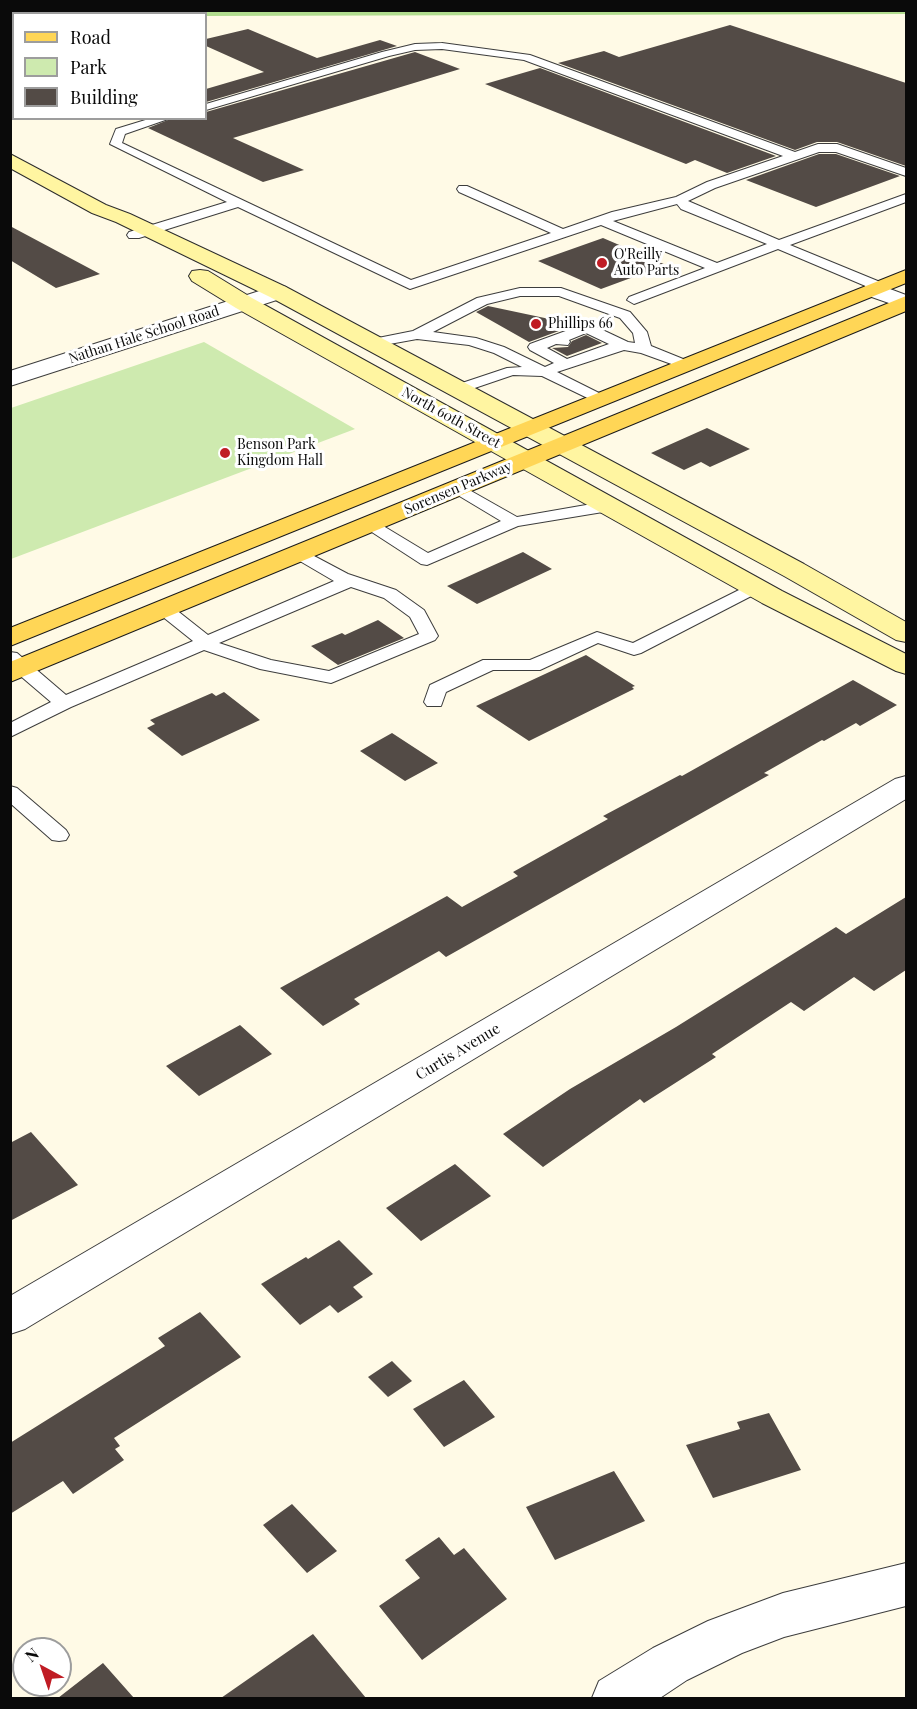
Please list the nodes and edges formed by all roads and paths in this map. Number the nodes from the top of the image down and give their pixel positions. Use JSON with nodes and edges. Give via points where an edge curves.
{"nodes":[{"id":1,"x":207,"y":106,"type":"edge"},
{"id":2,"x":159,"y":120,"type":"edge"},
{"id":3,"x":794,"y":156,"type":"junction"},
{"id":4,"x":10,"y":160,"type":"edge"},
{"id":5,"x":906,"y":172,"type":"edge"},
{"id":6,"x":463,"y":189,"type":"dead end"},
{"id":7,"x":906,"y":198,"type":"edge"},
{"id":8,"x":680,"y":200,"type":"junction"},
{"id":9,"x":238,"y":203,"type":"junction"},
{"id":10,"x":601,"y":220,"type":"junction"},
{"id":11,"x":141,"y":233,"type":"junction"},
{"id":12,"x":562,"y":233,"type":"junction"},
{"id":13,"x":778,"y":245,"type":"junction"},
{"id":14,"x":716,"y":268,"type":"junction"},
{"id":15,"x":278,"y":292,"type":"junction"},
{"id":16,"x":897,"y":292,"type":"edge"},
{"id":17,"x":634,"y":300,"type":"dead end"},
{"id":18,"x":244,"y":303,"type":"junction"},
{"id":19,"x":417,"y":334,"type":"junction"},
{"id":20,"x":373,"y":343,"type":"junction"},
{"id":21,"x":624,"y":346,"type":"junction"},
{"id":22,"x":644,"y":349,"type":"junction"},
{"id":23,"x":566,"y":364,"type":"junction"},
{"id":24,"x":688,"y":366,"type":"junction"},
{"id":25,"x":544,"y":372,"type":"junction"},
{"id":26,"x":10,"y":379,"type":"edge"},
{"id":27,"x":458,"y":389,"type":"junction"},
{"id":28,"x":602,"y":400,"type":"junction"},
{"id":29,"x":532,"y":428,"type":"junction"},
{"id":30,"x":495,"y":443,"type":"junction"},
{"id":31,"x":562,"y":445,"type":"junction"},
{"id":32,"x":525,"y":460,"type":"junction"},
{"id":33,"x":457,"y":488,"type":"junction"},
{"id":34,"x":609,"y":506,"type":"junction"},
{"id":35,"x":513,"y":522,"type":"junction"},
{"id":36,"x":369,"y":525,"type":"junction"},
{"id":37,"x":299,"y":553,"type":"junction"},
{"id":38,"x":349,"y":580,"type":"junction"},
{"id":39,"x":755,"y":587,"type":"junction"},
{"id":40,"x":164,"y":609,"type":"junction"},
{"id":41,"x":906,"y":634,"type":"edge"},
{"id":42,"x":10,"y":638,"type":"edge"},
{"id":43,"x":206,"y":642,"type":"junction"},
{"id":44,"x":906,"y":665,"type":"edge"},
{"id":45,"x":15,"y":666,"type":"edge"},
{"id":46,"x":434,"y":702,"type":"dead end"},
{"id":47,"x":64,"y":703,"type":"junction"},
{"id":48,"x":10,"y":731,"type":"edge"},
{"id":49,"x":906,"y":786,"type":"edge"},
{"id":50,"x":10,"y":792,"type":"edge"},
{"id":51,"x":58,"y":835,"type":"dead end"},
{"id":52,"x":10,"y":1317,"type":"edge"},
{"id":53,"x":906,"y":1585,"type":"edge"},
{"id":54,"x":616,"y":1698,"type":"edge"}],
"edges":[{"from":1,"to":3,"type":"lane","via":[[386,54],[442,46],[526,57]]},
{"from":2,"to":9,"type":"lane","via":[[120,132],[116,144]]},
{"from":3,"to":5,"type":"lane","via":[[837,147]]},
{"from":3,"to":8,"type":"lane"},
{"from":4,"to":11,"type":"main road","name":"North 60th Street","via":[[99,209],[112,221]]},
{"from":6,"to":12,"type":"lane"},
{"from":7,"to":13,"type":"lane"},
{"from":8,"to":10,"type":"lane"},
{"from":8,"to":13,"type":"lane"},
{"from":9,"to":11,"type":"lane"},
{"from":9,"to":12,"type":"lane","via":[[410,285]]},
{"from":10,"to":12,"type":"lane"},
{"from":10,"to":14,"type":"lane"},
{"from":11,"to":15,"type":"main road","name":"North 60th Street"},
{"from":11,"to":18,"type":"main road","name":"North 60th Street"},
{"from":13,"to":14,"type":"lane"},
{"from":13,"to":16,"type":"lane"},
{"from":14,"to":17,"type":"lane"},
{"from":15,"to":18,"type":"street","name":"Nathan Hale School Road"},
{"from":15,"to":20,"type":"main road","name":"North 60th Street"},
{"from":16,"to":24,"type":"main road","name":"Sorensen Parkway"},
{"from":16,"to":31,"type":"main road","name":"Sorensen Parkway"},
{"from":18,"to":26,"type":"street","name":"Nathan Hale School Road"},
{"from":18,"to":30,"type":"main road","name":"North 60th Street"},
{"from":19,"to":20,"type":"lane"},
{"from":19,"to":22,"type":"lane","via":[[483,301],[520,292],[561,292],[625,315],[640,332]]},
{"from":19,"to":25,"type":"lane","via":[[471,341]]},
{"from":20,"to":27,"type":"main road","name":"North 60th Street"},
{"from":21,"to":22,"type":"lane"},
{"from":21,"to":23,"type":"lane","via":[[586,353]]},
{"from":21,"to":23,"type":"lane","via":[[587,328],[535,347]]},
{"from":22,"to":24,"type":"lane"},
{"from":23,"to":25,"type":"lane"},
{"from":24,"to":28,"type":"main road","name":"Sorensen Parkway"},
{"from":25,"to":27,"type":"lane","via":[[512,371]]},
{"from":25,"to":28,"type":"lane"},
{"from":27,"to":29,"type":"main road","name":"North 60th Street"},
{"from":28,"to":29,"type":"main road","name":"Sorensen Parkway"},
{"from":29,"to":30,"type":"main road","name":"Sorensen Parkway"},
{"from":29,"to":31,"type":"main road","name":"North 60th Street"},
{"from":30,"to":32,"type":"main road","name":"North 60th Street"},
{"from":30,"to":42,"type":"main road","name":"Sorensen Parkway"},
{"from":31,"to":32,"type":"main road","name":"Sorensen Parkway"},
{"from":31,"to":41,"type":"main road","name":"North 60th Street"},
{"from":32,"to":33,"type":"main road","name":"Sorensen Parkway"},
{"from":32,"to":34,"type":"main road","name":"North 60th Street"},
{"from":33,"to":35,"type":"lane"},
{"from":33,"to":36,"type":"main road","name":"Sorensen Parkway"},
{"from":34,"to":35,"type":"lane"},
{"from":34,"to":39,"type":"main road","name":"North 60th Street"},
{"from":35,"to":36,"type":"lane","via":[[427,560]]},
{"from":36,"to":37,"type":"main road","name":"Sorensen Parkway"},
{"from":37,"to":38,"type":"lane"},
{"from":37,"to":40,"type":"main road","name":"Sorensen Parkway"},
{"from":38,"to":43,"type":"lane"},
{"from":38,"to":43,"type":"lane","via":[[390,594],[418,614],[429,636],[331,677],[267,665],[212,648]]},
{"from":39,"to":44,"type":"main road","name":"North 60th Street"},
{"from":39,"to":46,"type":"lane","via":[[634,649],[597,637],[533,666],[490,664],[438,689]]},
{"from":40,"to":43,"type":"lane"},
{"from":40,"to":45,"type":"main road","name":"Sorensen Parkway"},
{"from":43,"to":47,"type":"lane"},
{"from":45,"to":47,"type":"lane"},
{"from":47,"to":48,"type":"lane"},
{"from":49,"to":52,"type":"street","name":"Curtis Avenue"},
{"from":50,"to":51,"type":"lane"},
{"from":53,"to":54,"type":"street","via":[[783,1615],[725,1637],[670,1664]]}]}
